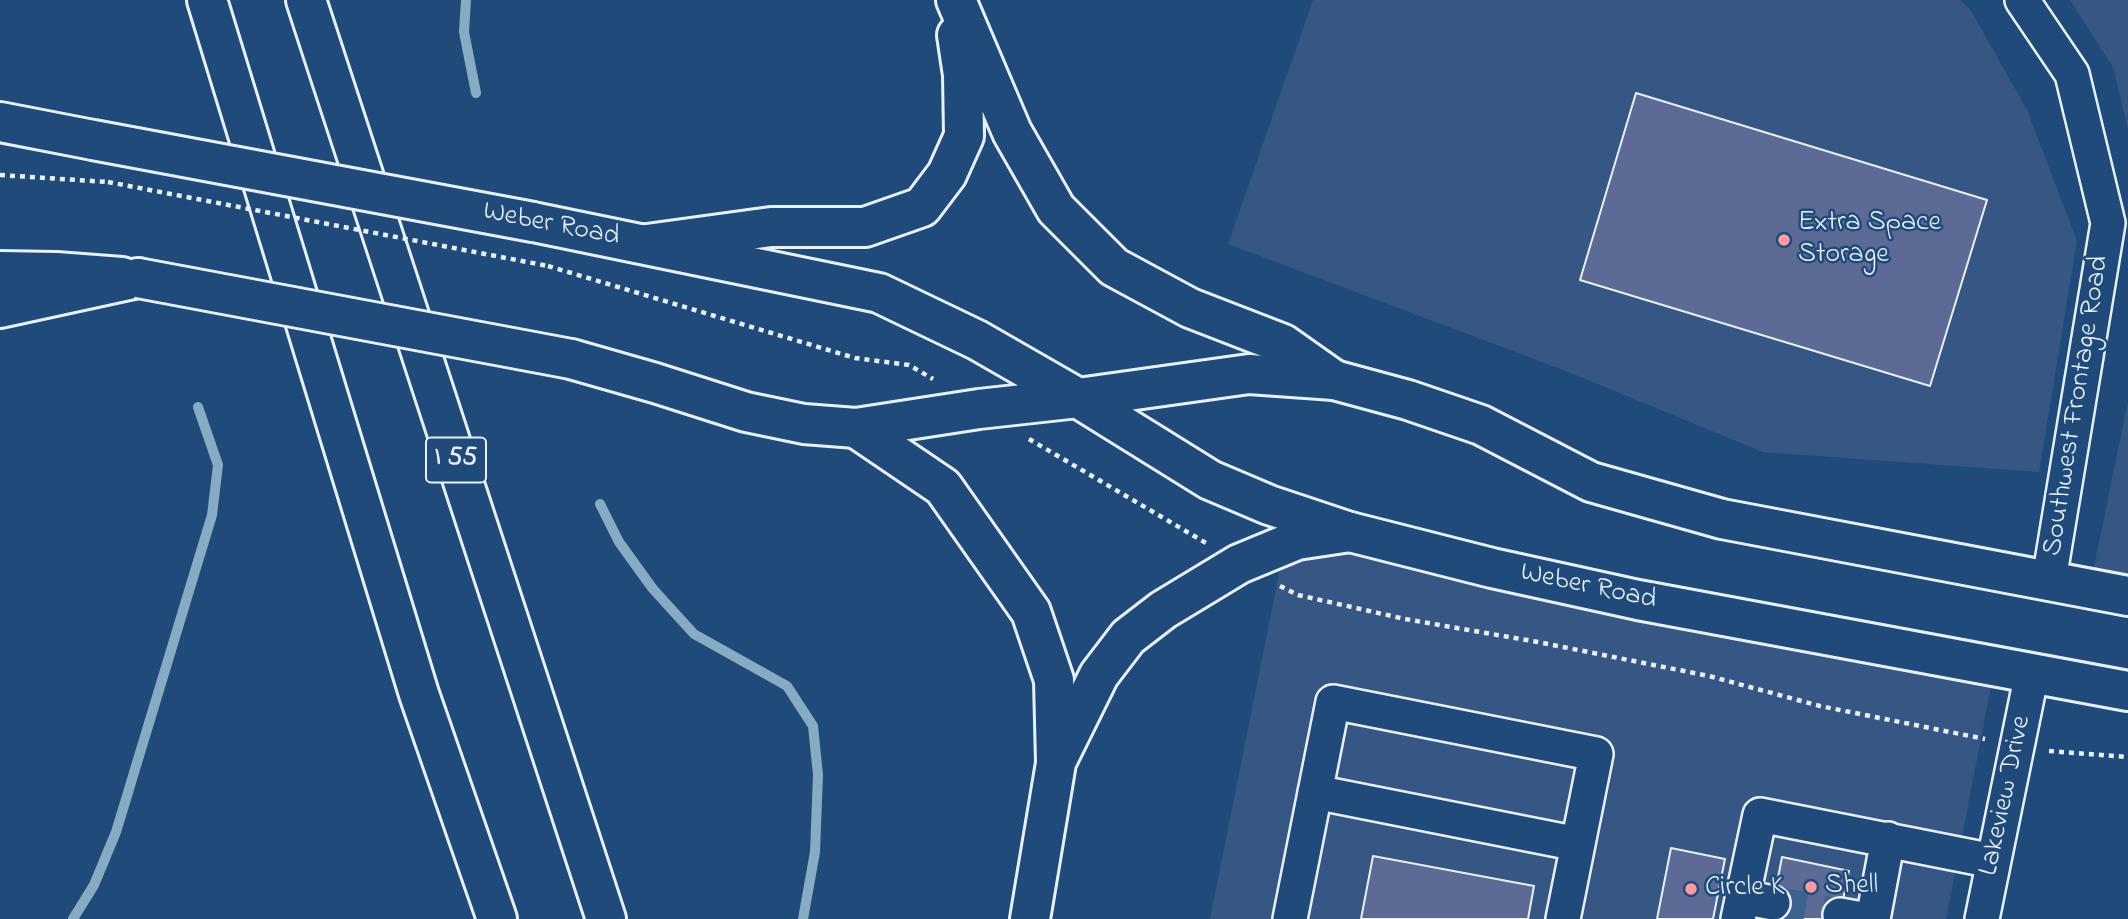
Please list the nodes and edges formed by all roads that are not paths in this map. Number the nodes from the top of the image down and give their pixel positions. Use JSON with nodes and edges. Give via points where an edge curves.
{"nodes":[{"id":1,"x":207,"y":0,"type":"edge"},
{"id":2,"x":306,"y":0,"type":"edge"},
{"id":3,"x":953,"y":0,"type":"edge"},
{"id":4,"x":2022,"y":0,"type":"edge"},
{"id":5,"x":0,"y":122,"type":"edge"},
{"id":6,"x":647,"y":244,"type":"junction"},
{"id":7,"x":0,"y":271,"type":"edge"},
{"id":8,"x":138,"y":278,"type":"junction"},
{"id":9,"x":0,"y":308,"type":"edge"},
{"id":10,"x":1334,"y":380,"type":"junction"},
{"id":11,"x":1078,"y":398,"type":"junction"},
{"id":12,"x":856,"y":428,"type":"junction"},
{"id":13,"x":1350,"y":532,"type":"junction"},
{"id":14,"x":2049,"y":580,"type":"junction"},
{"id":15,"x":2128,"y":596,"type":"edge"},
{"id":16,"x":2032,"y":673,"type":"junction"},
{"id":17,"x":2128,"y":691,"type":"edge"},
{"id":18,"x":1056,"y":762,"type":"junction"},
{"id":19,"x":1315,"y":792,"type":"junction"},
{"id":20,"x":1888,"y":839,"type":"junction"},
{"id":21,"x":1578,"y":844,"type":"junction"},
{"id":22,"x":1993,"y":860,"type":"junction"},
{"id":23,"x":1751,"y":906,"type":"edge"},
{"id":24,"x":497,"y":919,"type":"edge"},
{"id":25,"x":606,"y":919,"type":"edge"},
{"id":26,"x":1030,"y":919,"type":"edge"},
{"id":27,"x":1290,"y":919,"type":"edge"},
{"id":28,"x":1563,"y":919,"type":"edge"},
{"id":29,"x":1872,"y":919,"type":"edge"},
{"id":30,"x":1982,"y":919,"type":"edge"}],
"edges":[{"from":1,"to":24,"type":"main road","via":[[414,681]]},
{"from":2,"to":25,"type":"main road","number":"I 55"},
{"from":3,"to":6,"type":"main road","via":[[964,75],[964,136],[947,174],[922,207],[864,227],[771,227]]},
{"from":3,"to":10,"type":"main road","via":[[1012,132],[1056,209],[1114,267],[1190,308],[1283,344]]},
{"from":4,"to":14,"type":"street","name":"Southwest Frontage Road","via":[[2072,74],[2108,223]]},
{"from":5,"to":6,"type":"main road","name":"Weber Road","bridge":true},
{"from":6,"to":11,"type":"main road","name":"Weber Road","via":[[879,293],[977,340]]},
{"from":7,"to":8,"type":"main road"},
{"from":8,"to":9,"type":"main road"},
{"from":8,"to":12,"type":"main road","bridge":true,"via":[[571,359],[746,412],[804,424]]},
{"from":10,"to":11,"type":"main road","via":[[1249,374]]},
{"from":10,"to":14,"type":"main road","via":[[1481,425],[1591,482],[1721,519]]},
{"from":11,"to":12,"type":"main road"},
{"from":11,"to":13,"type":"main road","name":"Weber Road","via":[[1210,480]]},
{"from":12,"to":18,"type":"main road","via":[[943,487],[1031,612],[1054,680]]},
{"from":13,"to":16,"type":"main road","name":"Weber Road","via":[[1638,600]]},
{"from":13,"to":18,"type":"main road","via":[[1297,540],[1240,565],[1163,610],[1128,638],[1099,675]]},
{"from":14,"to":15,"type":"main road"},
{"from":16,"to":17,"type":"main road","name":"Weber Road"},
{"from":16,"to":22,"type":"street","name":"Lakeview Drive"},
{"from":18,"to":26,"type":"main road"},
{"from":19,"to":21,"type":"street"},
{"from":19,"to":21,"type":"street","via":[[1333,702],[1583,751],[1596,754]]},
{"from":19,"to":27,"type":"street"},
{"from":20,"to":22,"type":"street"},
{"from":20,"to":23,"type":"street","via":[[1760,815]]},
{"from":20,"to":29,"type":"street"},
{"from":21,"to":28,"type":"street"},
{"from":22,"to":30,"type":"street","name":"Lakeview Drive"}]}
